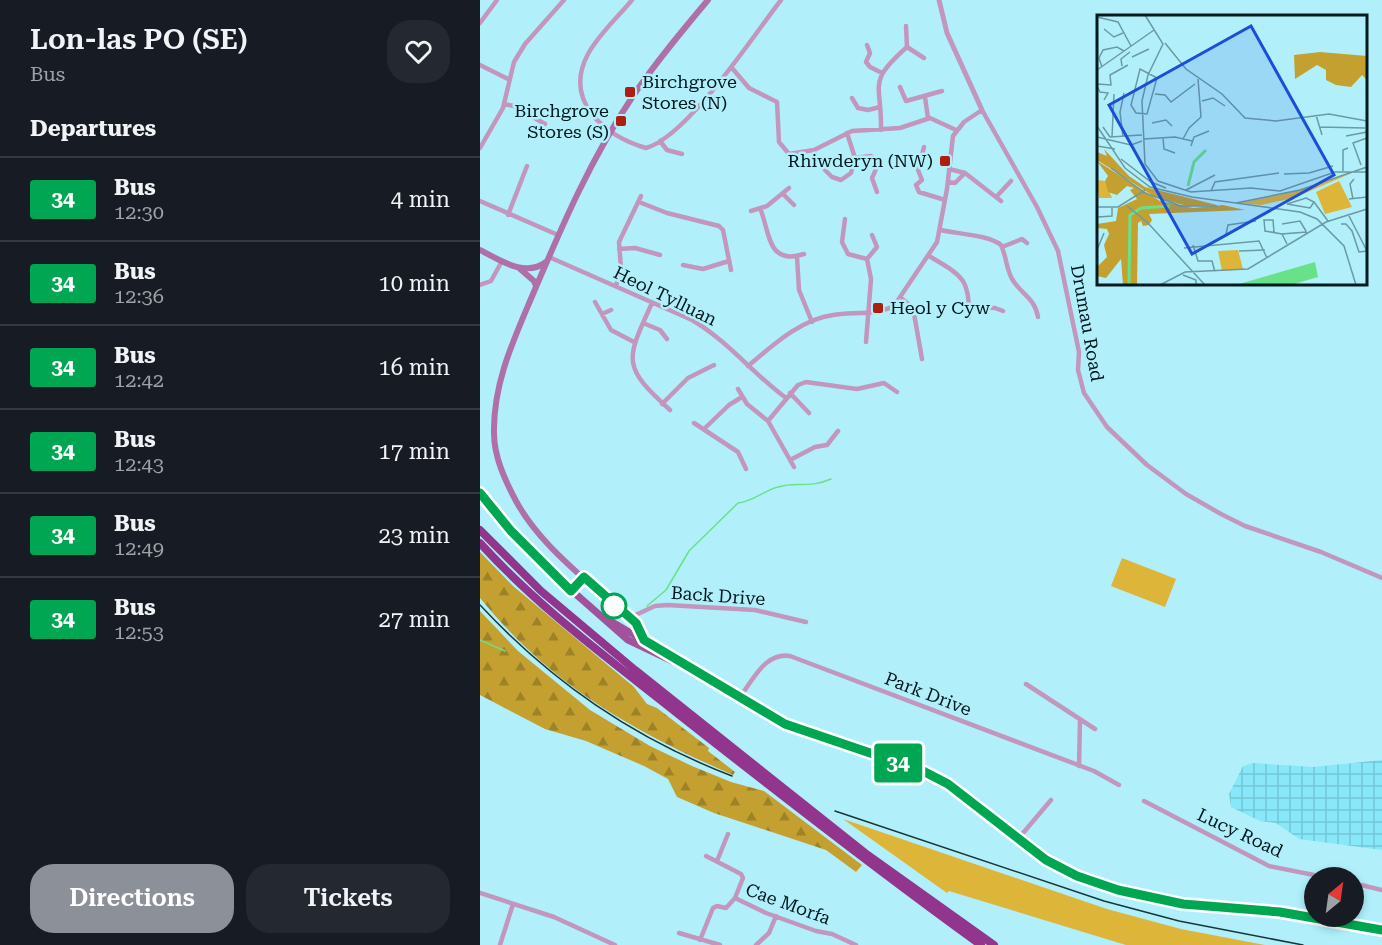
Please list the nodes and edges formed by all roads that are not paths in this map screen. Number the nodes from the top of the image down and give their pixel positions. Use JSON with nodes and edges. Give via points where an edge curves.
{"nodes":[{"id":1,"x":497,"y":0,"type":"edge"},
{"id":2,"x":564,"y":0,"type":"edge"},
{"id":3,"x":632,"y":0,"type":"edge"},
{"id":4,"x":708,"y":0,"type":"edge"},
{"id":5,"x":781,"y":0,"type":"edge"},
{"id":6,"x":939,"y":0,"type":"edge"},
{"id":7,"x":480,"y":23,"type":"edge"},
{"id":8,"x":906,"y":26,"type":"dead end"},
{"id":9,"x":867,"y":45,"type":"dead end"},
{"id":10,"x":907,"y":47,"type":"junction"},
{"id":11,"x":924,"y":58,"type":"dead end"},
{"id":12,"x":480,"y":65,"type":"edge"},
{"id":13,"x":732,"y":68,"type":"junction"},
{"id":14,"x":882,"y":73,"type":"junction"},
{"id":15,"x":508,"y":79,"type":"junction"},
{"id":16,"x":900,"y":87,"type":"dead end"},
{"id":17,"x":942,"y":91,"type":"dead end"},
{"id":18,"x":925,"y":97,"type":"junction"},
{"id":19,"x":852,"y":98,"type":"dead end"},
{"id":20,"x":504,"y":104,"type":"junction"},
{"id":21,"x":880,"y":107,"type":"junction"},
{"id":22,"x":982,"y":111,"type":"junction"},
{"id":23,"x":928,"y":118,"type":"junction"},
{"id":24,"x":546,"y":124,"type":"dead end"},
{"id":25,"x":881,"y":130,"type":"junction"},
{"id":26,"x":956,"y":130,"type":"junction"},
{"id":27,"x":613,"y":131,"type":"junction"},
{"id":28,"x":847,"y":133,"type":"junction"},
{"id":29,"x":660,"y":141,"type":"junction"},
{"id":30,"x":924,"y":147,"type":"dead end"},
{"id":31,"x":480,"y":148,"type":"edge"},
{"id":32,"x":682,"y":154,"type":"dead end"},
{"id":33,"x":855,"y":158,"type":"junction"},
{"id":34,"x":527,"y":166,"type":"dead end"},
{"id":35,"x":949,"y":169,"type":"junction"},
{"id":36,"x":825,"y":170,"type":"dead end"},
{"id":37,"x":965,"y":173,"type":"junction"},
{"id":38,"x":1011,"y":181,"type":"dead end"},
{"id":39,"x":948,"y":182,"type":"junction"},
{"id":40,"x":789,"y":188,"type":"dead end"},
{"id":41,"x":877,"y":192,"type":"dead end"},
{"id":42,"x":783,"y":194,"type":"junction"},
{"id":43,"x":641,"y":196,"type":"dead end"},
{"id":44,"x":997,"y":196,"type":"junction"},
{"id":45,"x":945,"y":200,"type":"junction"},
{"id":46,"x":480,"y":201,"type":"edge"},
{"id":47,"x":1001,"y":201,"type":"dead end"},
{"id":48,"x":639,"y":202,"type":"junction"},
{"id":49,"x":794,"y":205,"type":"dead end"},
{"id":50,"x":760,"y":208,"type":"junction"},
{"id":51,"x":751,"y":212,"type":"dead end"},
{"id":52,"x":508,"y":215,"type":"junction"},
{"id":53,"x":845,"y":219,"type":"dead end"},
{"id":54,"x":941,"y":230,"type":"junction"},
{"id":55,"x":558,"y":235,"type":"junction"},
{"id":56,"x":872,"y":236,"type":"dead end"},
{"id":57,"x":1027,"y":243,"type":"dead end"},
{"id":58,"x":1002,"y":247,"type":"junction"},
{"id":59,"x":619,"y":249,"type":"junction"},
{"id":60,"x":480,"y":250,"type":"edge"},
{"id":61,"x":804,"y":254,"type":"dead end"},
{"id":62,"x":660,"y":255,"type":"dead end"},
{"id":63,"x":929,"y":256,"type":"junction"},
{"id":64,"x":797,"y":257,"type":"junction"},
{"id":65,"x":548,"y":259,"type":"junction"},
{"id":66,"x":693,"y":259,"type":"dead end"},
{"id":67,"x":867,"y":259,"type":"junction"},
{"id":68,"x":502,"y":261,"type":"junction"},
{"id":69,"x":729,"y":261,"type":"junction"},
{"id":70,"x":683,"y":264,"type":"dead end"},
{"id":71,"x":690,"y":267,"type":"junction"},
{"id":72,"x":519,"y":268,"type":"junction"},
{"id":73,"x":732,"y":270,"type":"dead end"},
{"id":74,"x":480,"y":285,"type":"edge"},
{"id":75,"x":536,"y":286,"type":"junction"},
{"id":76,"x":616,"y":286,"type":"junction"},
{"id":77,"x":901,"y":297,"type":"junction"},
{"id":78,"x":595,"y":302,"type":"dead end"},
{"id":79,"x":652,"y":303,"type":"junction"},
{"id":80,"x":969,"y":307,"type":"junction"},
{"id":81,"x":611,"y":310,"type":"dead end"},
{"id":82,"x":869,"y":311,"type":"junction"},
{"id":83,"x":1003,"y":312,"type":"dead end"},
{"id":84,"x":602,"y":315,"type":"junction"},
{"id":85,"x":969,"y":317,"type":"dead end"},
{"id":86,"x":1038,"y":317,"type":"dead end"},
{"id":87,"x":643,"y":322,"type":"junction"},
{"id":88,"x":812,"y":322,"type":"junction"},
{"id":89,"x":667,"y":339,"type":"dead end"},
{"id":90,"x":634,"y":342,"type":"junction"},
{"id":91,"x":866,"y":342,"type":"dead end"},
{"id":92,"x":922,"y":359,"type":"dead end"},
{"id":93,"x":714,"y":365,"type":"dead end"},
{"id":94,"x":748,"y":366,"type":"junction"},
{"id":95,"x":738,"y":390,"type":"dead end"},
{"id":96,"x":897,"y":392,"type":"dead end"},
{"id":97,"x":790,"y":393,"type":"junction"},
{"id":98,"x":742,"y":397,"type":"junction"},
{"id":99,"x":786,"y":398,"type":"junction"},
{"id":100,"x":662,"y":404,"type":"junction"},
{"id":101,"x":670,"y":410,"type":"dead end"},
{"id":102,"x":809,"y":413,"type":"dead end"},
{"id":103,"x":768,"y":421,"type":"junction"},
{"id":104,"x":694,"y":423,"type":"dead end"},
{"id":105,"x":705,"y":428,"type":"junction"},
{"id":106,"x":838,"y":431,"type":"dead end"},
{"id":107,"x":790,"y":460,"type":"junction"},
{"id":108,"x":794,"y":467,"type":"dead end"},
{"id":109,"x":746,"y":469,"type":"dead end"},
{"id":110,"x":480,"y":493,"type":"edge"},
{"id":111,"x":480,"y":530,"type":"edge"},
{"id":112,"x":480,"y":543,"type":"edge"},
{"id":113,"x":584,"y":577,"type":"junction"},
{"id":114,"x":1382,"y":578,"type":"edge"},
{"id":115,"x":571,"y":591,"type":"junction"},
{"id":116,"x":599,"y":614,"type":"junction"},
{"id":117,"x":629,"y":618,"type":"junction"},
{"id":118,"x":806,"y":622,"type":"dead end"},
{"id":119,"x":631,"y":632,"type":"junction"},
{"id":120,"x":644,"y":640,"type":"junction"},
{"id":121,"x":637,"y":645,"type":"junction"},
{"id":122,"x":690,"y":669,"type":"junction"},
{"id":123,"x":1026,"y":684,"type":"dead end"},
{"id":124,"x":740,"y":697,"type":"junction"},
{"id":125,"x":1080,"y":720,"type":"junction"},
{"id":126,"x":1095,"y":729,"type":"dead end"},
{"id":127,"x":1079,"y":766,"type":"junction"},
{"id":128,"x":1119,"y":784,"type":"dead end"},
{"id":129,"x":1051,"y":800,"type":"dead end"},
{"id":130,"x":1144,"y":801,"type":"dead end"},
{"id":131,"x":728,"y":834,"type":"dead end"},
{"id":132,"x":1018,"y":839,"type":"junction"},
{"id":133,"x":706,"y":856,"type":"dead end"},
{"id":134,"x":717,"y":861,"type":"junction"},
{"id":135,"x":1304,"y":873,"type":"edge"},
{"id":136,"x":1364,"y":886,"type":"edge"},
{"id":137,"x":1382,"y":890,"type":"edge"},
{"id":138,"x":480,"y":893,"type":"edge"},
{"id":139,"x":735,"y":898,"type":"junction"},
{"id":140,"x":513,"y":904,"type":"junction"},
{"id":141,"x":776,"y":916,"type":"junction"},
{"id":142,"x":1382,"y":930,"type":"edge"},
{"id":143,"x":680,"y":933,"type":"dead end"},
{"id":144,"x":700,"y":940,"type":"junction"},
{"id":145,"x":606,"y":943,"type":"edge"},
{"id":146,"x":500,"y":945,"type":"edge"},
{"id":147,"x":615,"y":945,"type":"edge"},
{"id":148,"x":720,"y":945,"type":"edge"},
{"id":149,"x":756,"y":945,"type":"edge"},
{"id":150,"x":856,"y":945,"type":"edge"},
{"id":151,"x":981,"y":945,"type":"edge"},
{"id":152,"x":994,"y":945,"type":"edge"}],
"edges":[{"from":1,"to":7,"type":"street"},
{"from":2,"to":15,"type":"street","via":[[525,44]]},
{"from":3,"to":27,"type":"street","via":[[589,53],[581,73],[587,110]]},
{"from":4,"to":27,"type":"main road","via":[[632,97]]},
{"from":5,"to":13,"type":"street"},
{"from":6,"to":22,"type":"street","name":"Drumau Road","via":[[947,33]]},
{"from":8,"to":10,"type":"street"},
{"from":9,"to":14,"type":"street","via":[[870,53],[866,62]]},
{"from":10,"to":11,"type":"street"},
{"from":10,"to":14,"type":"street"},
{"from":12,"to":15,"type":"street"},
{"from":13,"to":28,"type":"street","via":[[749,88],[777,102],[778,142],[786,152],[793,155],[814,150]]},
{"from":13,"to":29,"type":"street"},
{"from":14,"to":21,"type":"street","via":[[877,89]]},
{"from":15,"to":20,"type":"street"},
{"from":16,"to":18,"type":"street","via":[[906,101]]},
{"from":17,"to":18,"type":"street"},
{"from":18,"to":23,"type":"street"},
{"from":19,"to":21,"type":"street","via":[[858,108]]},
{"from":20,"to":24,"type":"street","via":[[514,106],[539,124]]},
{"from":20,"to":31,"type":"street"},
{"from":21,"to":25,"type":"street"},
{"from":22,"to":26,"type":"street"},
{"from":22,"to":114,"type":"street","name":"Drumau Road","via":[[1058,251],[1084,393],[1107,427],[1147,465],[1221,514]]},
{"from":23,"to":25,"type":"street"},
{"from":23,"to":26,"type":"street"},
{"from":25,"to":28,"type":"street"},
{"from":26,"to":35,"type":"street"},
{"from":27,"to":29,"type":"street","via":[[646,148]]},
{"from":27,"to":55,"type":"main road"},
{"from":28,"to":33,"type":"street"},
{"from":29,"to":32,"type":"street","via":[[667,150]]},
{"from":30,"to":45,"type":"street","via":[[918,170],[922,180],[916,186],[919,192]]},
{"from":33,"to":36,"type":"street","via":[[846,179],[832,177]]},
{"from":33,"to":41,"type":"street","via":[[875,159],[877,166],[872,178]]},
{"from":34,"to":52,"type":"street"},
{"from":35,"to":37,"type":"street"},
{"from":35,"to":39,"type":"street"},
{"from":37,"to":39,"type":"street","via":[[955,183]]},
{"from":37,"to":44,"type":"street"},
{"from":38,"to":44,"type":"street"},
{"from":39,"to":45,"type":"street"},
{"from":40,"to":42,"type":"street"},
{"from":42,"to":49,"type":"street"},
{"from":42,"to":50,"type":"street"},
{"from":43,"to":48,"type":"street"},
{"from":44,"to":47,"type":"street"},
{"from":45,"to":54,"type":"street"},
{"from":46,"to":52,"type":"street"},
{"from":48,"to":59,"type":"street","via":[[621,235]]},
{"from":48,"to":69,"type":"street","via":[[719,226]]},
{"from":50,"to":51,"type":"street"},
{"from":50,"to":64,"type":"street","via":[[771,246],[782,255]]},
{"from":52,"to":55,"type":"street"},
{"from":53,"to":67,"type":"street","via":[[845,250]]},
{"from":54,"to":58,"type":"street","via":[[987,237]]},
{"from":54,"to":63,"type":"street"},
{"from":55,"to":65,"type":"main road"},
{"from":56,"to":67,"type":"street","via":[[877,247]]},
{"from":57,"to":58,"type":"street","via":[[1022,239]]},
{"from":58,"to":86,"type":"street","via":[[1014,283],[1030,296]]},
{"from":59,"to":62,"type":"street","via":[[635,248]]},
{"from":59,"to":76,"type":"street","via":[[621,269]]},
{"from":60,"to":68,"type":"main road"},
{"from":61,"to":64,"type":"street"},
{"from":63,"to":77,"type":"street"},
{"from":63,"to":80,"type":"street","via":[[957,272],[966,283]]},
{"from":64,"to":88,"type":"street","via":[[799,290]]},
{"from":65,"to":72,"type":"main road","via":[[531,269]]},
{"from":65,"to":75,"type":"main road"},
{"from":65,"to":76,"type":"street","name":"Heol Tylluan"},
{"from":66,"to":71,"type":"street"},
{"from":67,"to":82,"type":"street"},
{"from":68,"to":72,"type":"main road"},
{"from":68,"to":74,"type":"street","via":[[490,281]]},
{"from":69,"to":71,"type":"street","via":[[703,269]]},
{"from":69,"to":73,"type":"street"},
{"from":70,"to":71,"type":"street"},
{"from":72,"to":75,"type":"main road"},
{"from":75,"to":113,"type":"main road","via":[[499,383],[495,445],[505,478],[524,514]]},
{"from":76,"to":79,"type":"street","name":"Heol Tylluan"},
{"from":77,"to":82,"type":"street","via":[[888,309]]},
{"from":77,"to":92,"type":"street","via":[[913,308]]},
{"from":78,"to":84,"type":"street"},
{"from":79,"to":87,"type":"street"},
{"from":79,"to":94,"type":"street","name":"Heol Tylluan","via":[[713,332]]},
{"from":80,"to":83,"type":"street"},
{"from":80,"to":85,"type":"street"},
{"from":81,"to":84,"type":"street"},
{"from":82,"to":88,"type":"street","via":[[830,315]]},
{"from":82,"to":91,"type":"street"},
{"from":84,"to":90,"type":"street","via":[[610,330]]},
{"from":87,"to":89,"type":"street","via":[[660,330]]},
{"from":87,"to":90,"type":"street"},
{"from":88,"to":94,"type":"street","via":[[786,336]]},
{"from":90,"to":100,"type":"street","via":[[631,360],[636,376]]},
{"from":93,"to":100,"type":"street","via":[[688,378]]},
{"from":94,"to":99,"type":"street","name":"Heol Tylluan"},
{"from":95,"to":98,"type":"street"},
{"from":96,"to":97,"type":"street","via":[[884,384],[856,389],[806,382]]},
{"from":97,"to":99,"type":"street"},
{"from":97,"to":102,"type":"street"},
{"from":98,"to":103,"type":"street"},
{"from":98,"to":105,"type":"street"},
{"from":99,"to":103,"type":"street"},
{"from":100,"to":101,"type":"street"},
{"from":103,"to":107,"type":"street"},
{"from":104,"to":105,"type":"street"},
{"from":105,"to":109,"type":"street","via":[[738,452]]},
{"from":106,"to":107,"type":"street","via":[[827,445]]},
{"from":107,"to":108,"type":"street"},
{"from":110,"to":115,"type":"main road","via":[[511,531]]},
{"from":111,"to":152,"type":"highway","via":[[541,591],[635,670],[865,852]]},
{"from":112,"to":151,"type":"highway","via":[[528,590],[630,676],[865,861]]},
{"from":113,"to":115,"type":"main road"},
{"from":113,"to":117,"type":"main road"},
{"from":115,"to":116,"type":"main road"},
{"from":116,"to":119,"type":"main road"},
{"from":116,"to":121,"type":"main road"},
{"from":117,"to":118,"type":"street","name":"Back Drive","via":[[667,605],[755,610]]},
{"from":117,"to":119,"type":"main road"},
{"from":117,"to":120,"type":"main road"},
{"from":119,"to":120,"type":"main road"},
{"from":119,"to":121,"type":"main road"},
{"from":120,"to":122,"type":"main road"},
{"from":121,"to":122,"type":"main road"},
{"from":122,"to":124,"type":"main road"},
{"from":123,"to":125,"type":"street"},
{"from":124,"to":127,"type":"street","name":"Park Drive","via":[[767,661],[790,656]]},
{"from":124,"to":132,"type":"main road","via":[[798,729],[923,771],[973,801]]},
{"from":125,"to":126,"type":"street"},
{"from":125,"to":127,"type":"street"},
{"from":127,"to":128,"type":"street","name":"Park Drive"},
{"from":129,"to":132,"type":"street"},
{"from":130,"to":135,"type":"street","name":"Lucy Road","via":[[1269,866]]},
{"from":131,"to":134,"type":"street"},
{"from":132,"to":142,"type":"main road","via":[[1060,868],[1118,890],[1183,904],[1280,912]]},
{"from":133,"to":134,"type":"street"},
{"from":134,"to":139,"type":"street","via":[[743,878]]},
{"from":136,"to":137,"type":"street"},
{"from":138,"to":140,"type":"street"},
{"from":139,"to":141,"type":"street","name":"Cae Morfa"},
{"from":139,"to":144,"type":"street","name":"Cae Morfa","via":[[726,908],[715,906]]},
{"from":140,"to":145,"type":"street","via":[[554,917]]},
{"from":140,"to":146,"type":"street"},
{"from":141,"to":149,"type":"street","via":[[769,933]]},
{"from":141,"to":150,"type":"street","name":"Cae Morfa"},
{"from":143,"to":144,"type":"street"},
{"from":144,"to":148,"type":"street"},
{"from":145,"to":147,"type":"street"}]}
